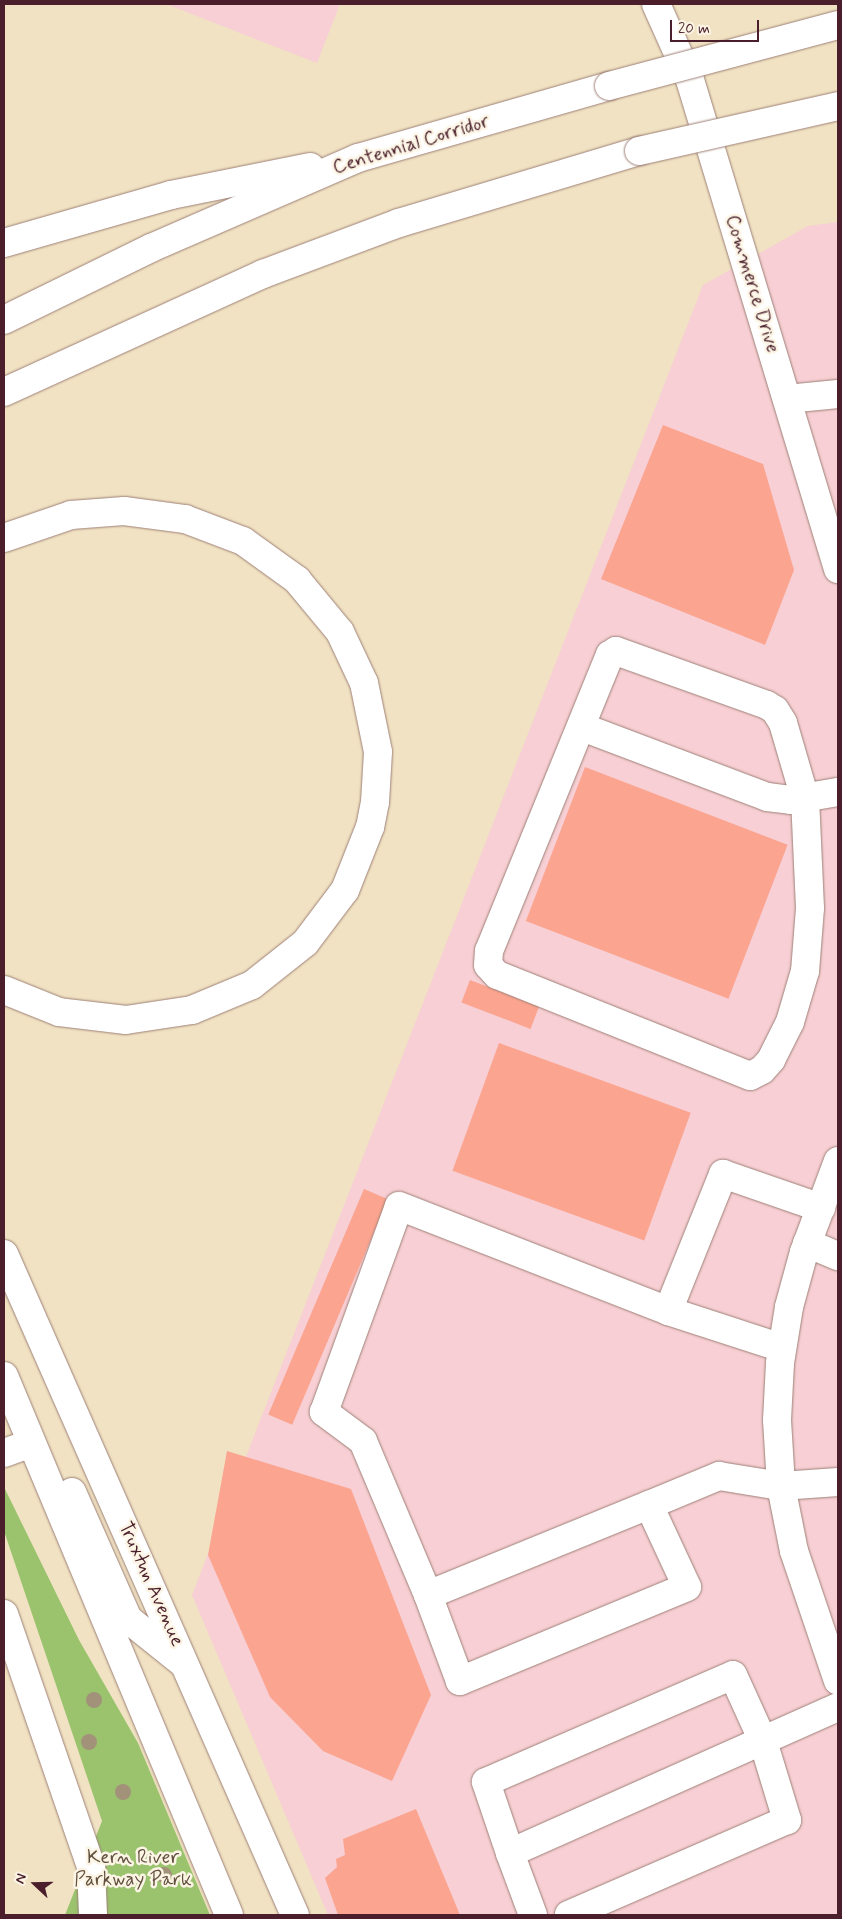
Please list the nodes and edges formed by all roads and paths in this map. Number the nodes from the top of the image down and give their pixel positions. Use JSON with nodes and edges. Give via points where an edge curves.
{"nodes":[{"id":1,"x":656,"y":4,"type":"edge"},
{"id":2,"x":838,"y":25,"type":"edge"},
{"id":3,"x":838,"y":106,"type":"edge"},
{"id":4,"x":358,"y":158,"type":"junction"},
{"id":5,"x":4,"y":243,"type":"edge"},
{"id":6,"x":4,"y":320,"type":"edge"},
{"id":7,"x":4,"y":392,"type":"edge"},
{"id":8,"x":838,"y":394,"type":"edge"},
{"id":9,"x":787,"y":399,"type":"junction"},
{"id":10,"x":4,"y":538,"type":"edge"},
{"id":11,"x":838,"y":569,"type":"edge"},
{"id":12,"x":582,"y":727,"type":"junction"},
{"id":13,"x":838,"y":792,"type":"edge"},
{"id":14,"x":805,"y":798,"type":"junction"},
{"id":15,"x":4,"y":990,"type":"edge"},
{"id":16,"x":838,"y":1161,"type":"edge"},
{"id":17,"x":821,"y":1208,"type":"junction"},
{"id":18,"x":807,"y":1243,"type":"junction"},
{"id":19,"x":4,"y":1254,"type":"edge"},
{"id":20,"x":838,"y":1256,"type":"edge"},
{"id":21,"x":668,"y":1311,"type":"junction"},
{"id":22,"x":782,"y":1348,"type":"junction"},
{"id":23,"x":4,"y":1376,"type":"edge"},
{"id":24,"x":31,"y":1443,"type":"junction"},
{"id":25,"x":4,"y":1453,"type":"edge"},
{"id":26,"x":838,"y":1482,"type":"edge"},
{"id":27,"x":781,"y":1486,"type":"junction"},
{"id":28,"x":649,"y":1505,"type":"junction"},
{"id":29,"x":428,"y":1596,"type":"junction"},
{"id":30,"x":4,"y":1614,"type":"edge"},
{"id":31,"x":187,"y":1665,"type":"junction"},
{"id":32,"x":838,"y":1681,"type":"edge"},
{"id":33,"x":838,"y":1707,"type":"edge"},
{"id":34,"x":763,"y":1741,"type":"junction"},
{"id":35,"x":510,"y":1853,"type":"junction"},
{"id":36,"x":228,"y":1910,"type":"edge"},
{"id":37,"x":93,"y":1915,"type":"edge"},
{"id":38,"x":295,"y":1915,"type":"edge"},
{"id":39,"x":533,"y":1915,"type":"edge"},
{"id":40,"x":570,"y":1915,"type":"edge"}],
"edges":[{"from":1,"to":9,"type":"main road","name":"Commerce Drive","via":[[690,80]]},
{"from":2,"to":4,"type":"main road","name":"Centennial Corridor","bridge":true},
{"from":3,"to":7,"type":"main road","bridge":true,"via":[[639,151],[399,223],[263,274]]},
{"from":4,"to":5,"type":"main road","via":[[171,195]]},
{"from":4,"to":6,"type":"main road","name":"Centennial Corridor","via":[[151,248]]},
{"from":8,"to":9,"type":"main road"},
{"from":9,"to":11,"type":"main road","name":"Commerce Drive"},
{"from":10,"to":15,"type":"main road","via":[[70,515],[124,511],[185,519],[243,541],[297,580],[340,632],[364,683],[378,752],[370,827],[345,890],[305,944],[252,985],[192,1010],[126,1020],[59,1012]]},
{"from":12,"to":14,"type":"main road","via":[[767,798]]},
{"from":12,"to":14,"type":"main road","via":[[610,655],[624,653],[775,710],[783,723]]},
{"from":12,"to":14,"type":"main road","via":[[489,951],[488,965],[497,975],[741,1075],[750,1076],[771,1060],[790,1022],[805,971],[810,908]]},
{"from":13,"to":14,"type":"main road"},
{"from":16,"to":17,"type":"main road"},
{"from":17,"to":18,"type":"main road"},
{"from":17,"to":21,"type":"main road","via":[[723,1174]]},
{"from":18,"to":20,"type":"main road"},
{"from":18,"to":22,"type":"main road","via":[[789,1307]]},
{"from":19,"to":31,"type":"main road","name":"Truxtun Avenue"},
{"from":21,"to":22,"type":"main road"},
{"from":21,"to":29,"type":"main road","via":[[399,1206],[324,1412],[363,1441]]},
{"from":22,"to":27,"type":"main road","via":[[777,1420]]},
{"from":23,"to":24,"type":"main road"},
{"from":24,"to":25,"type":"main road"},
{"from":24,"to":31,"type":"main road","via":[[58,1462],[128,1618]]},
{"from":24,"to":36,"type":"main road"},
{"from":26,"to":27,"type":"main road"},
{"from":27,"to":28,"type":"main road","via":[[719,1476]]},
{"from":27,"to":32,"type":"main road","via":[[794,1550]]},
{"from":28,"to":29,"type":"main road"},
{"from":28,"to":29,"type":"main road","via":[[687,1587],[460,1681]]},
{"from":30,"to":37,"type":"main road","via":[[91,1867]]},
{"from":31,"to":38,"type":"main road","name":"Truxtun Avenue"},
{"from":33,"to":34,"type":"main road"},
{"from":34,"to":35,"type":"main road"},
{"from":34,"to":35,"type":"main road","via":[[733,1674],[486,1782]]},
{"from":34,"to":40,"type":"main road","via":[[787,1820]]},
{"from":35,"to":39,"type":"main road"}]}
